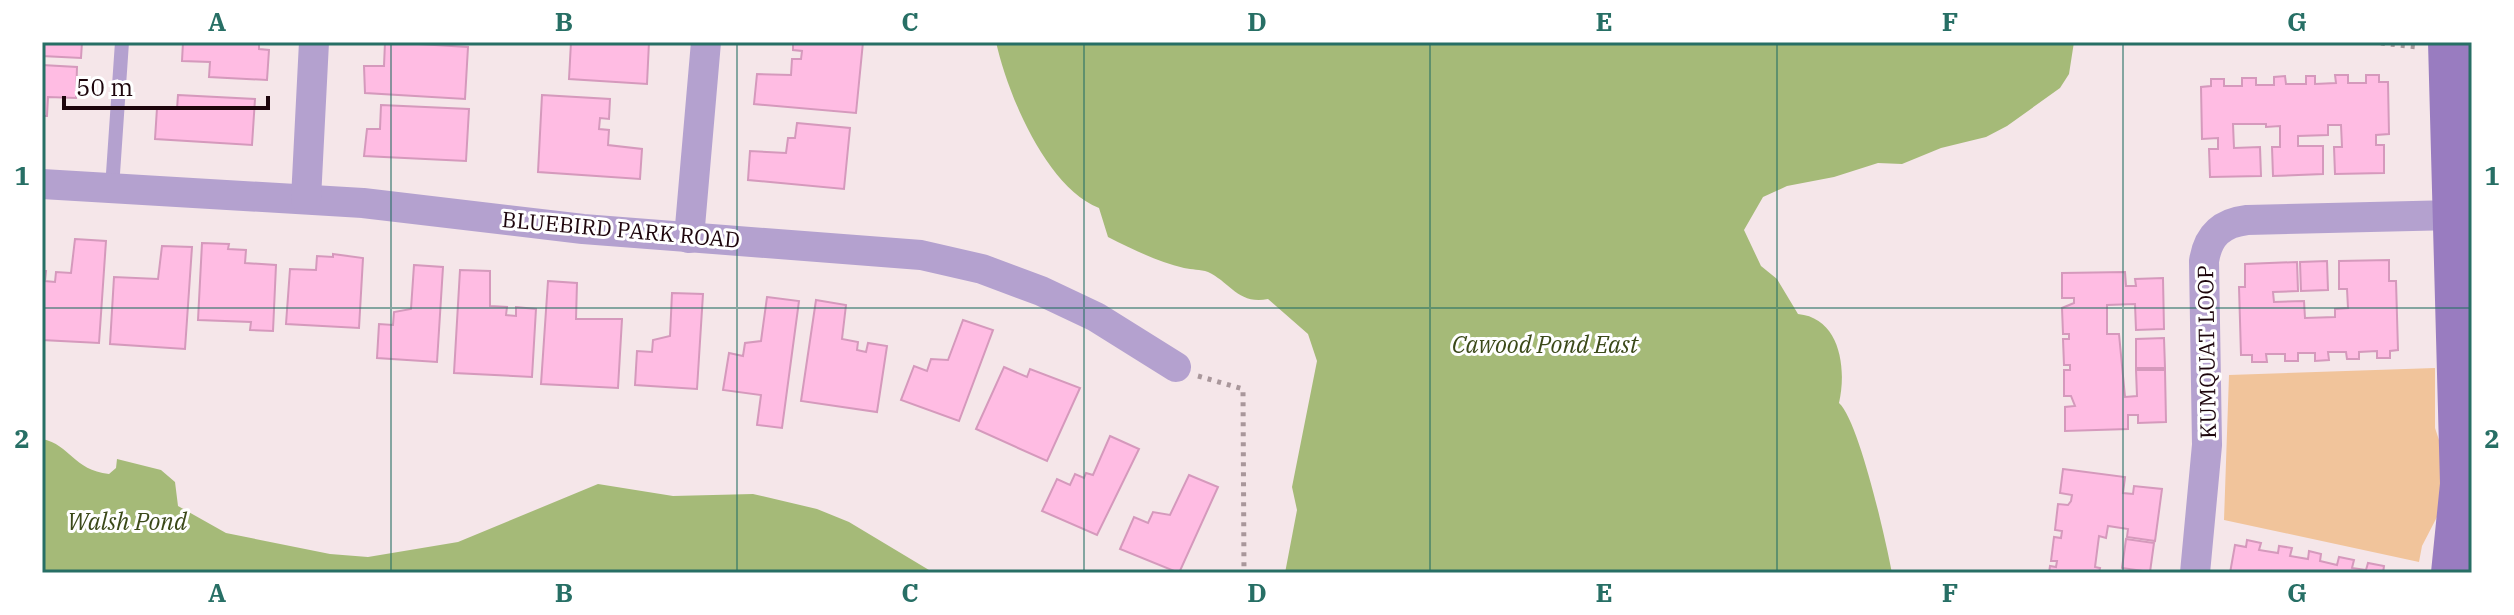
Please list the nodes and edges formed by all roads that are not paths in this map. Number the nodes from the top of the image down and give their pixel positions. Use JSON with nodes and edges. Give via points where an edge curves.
{"nodes":[{"id":1,"x":122,"y":42,"type":"edge"},
{"id":2,"x":314,"y":42,"type":"edge"},
{"id":3,"x":706,"y":42,"type":"edge"},
{"id":4,"x":2434,"y":44,"type":"edge"},
{"id":5,"x":42,"y":184,"type":"edge"},
{"id":6,"x":112,"y":188,"type":"junction"},
{"id":7,"x":306,"y":199,"type":"junction"},
{"id":8,"x":2463,"y":214,"type":"edge"},
{"id":9,"x":689,"y":238,"type":"junction"},
{"id":10,"x":1176,"y":367,"type":"road end"},
{"id":11,"x":2467,"y":484,"type":"edge"},
{"id":12,"x":2195,"y":573,"type":"edge"},
{"id":13,"x":2452,"y":573,"type":"edge"}],
"edges":[{"from":1,"to":6,"type":"lane"},
{"from":2,"to":7,"type":"street"},
{"from":3,"to":9,"type":"street"},
{"from":4,"to":8,"type":"street"},
{"from":5,"to":6,"type":"street","name":"BLUEBIRD PARK ROAD"},
{"from":6,"to":7,"type":"street","name":"BLUEBIRD PARK ROAD"},
{"from":7,"to":9,"type":"street","name":"BLUEBIRD PARK ROAD"},
{"from":8,"to":11,"type":"street"},
{"from":8,"to":12,"type":"street","name":"KUMQUAT LOOP","via":[[2247,220],[2212,235],[2204,261],[2207,445]]},
{"from":9,"to":10,"type":"street","name":"BLUEBIRD PARK ROAD","via":[[892,251],[982,269],[1096,317]]},
{"from":11,"to":13,"type":"street"}]}
